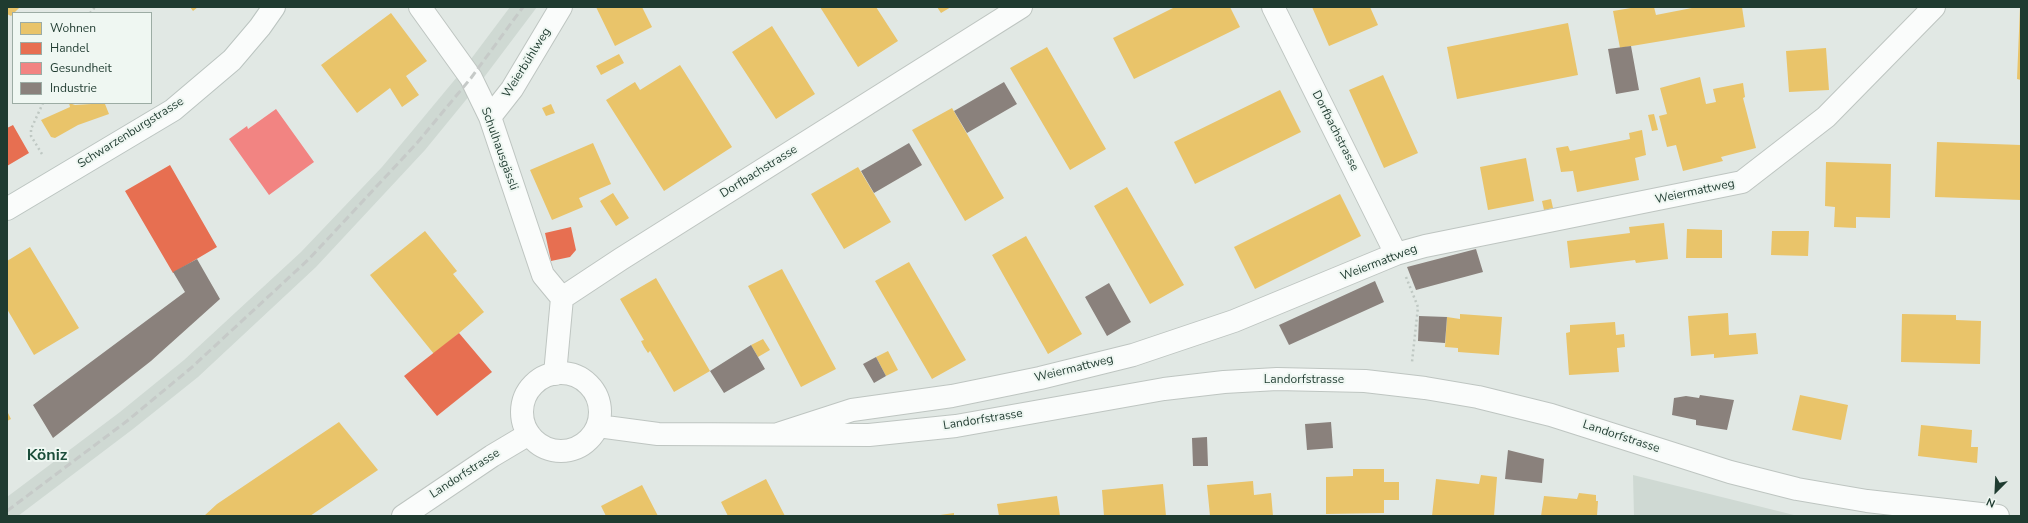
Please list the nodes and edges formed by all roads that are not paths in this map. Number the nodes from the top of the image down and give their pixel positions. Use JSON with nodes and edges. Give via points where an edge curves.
{"nodes":[{"id":1,"x":274,"y":7,"type":"edge"},
{"id":2,"x":420,"y":7,"type":"edge"},
{"id":3,"x":561,"y":7,"type":"edge"},
{"id":4,"x":1020,"y":7,"type":"edge"},
{"id":5,"x":1273,"y":7,"type":"edge"},
{"id":6,"x":1934,"y":7,"type":"edge"},
{"id":7,"x":490,"y":117,"type":"junction"},
{"id":8,"x":7,"y":209,"type":"edge"},
{"id":9,"x":1396,"y":254,"type":"junction"},
{"id":10,"x":562,"y":298,"type":"junction"},
{"id":11,"x":556,"y":374,"type":"junction"},
{"id":12,"x":598,"y":426,"type":"junction"},
{"id":13,"x":528,"y":434,"type":"junction"},
{"id":14,"x":773,"y":436,"type":"junction"},
{"id":15,"x":1935,"y":513,"type":"edge"},
{"id":16,"x":403,"y":516,"type":"edge"},
{"id":17,"x":1998,"y":516,"type":"edge"}],
"edges":[{"from":1,"to":8,"type":"street","name":"Schwarzenburgstrasse","via":[[232,60],[173,110]]},
{"from":2,"to":7,"type":"street","name":"Schulhausgässli","via":[[471,78]]},
{"from":3,"to":7,"type":"street","name":"Weierbühlweg","via":[[512,89]]},
{"from":4,"to":10,"type":"street","name":"Dorfbachstrasse","via":[[621,258]]},
{"from":5,"to":9,"type":"street","name":"Dorfbachstrasse"},
{"from":6,"to":9,"type":"street","name":"Weiermattweg","via":[[1826,117],[1742,182]]},
{"from":7,"to":10,"type":"street","name":"Schulhausgässli","via":[[543,275]]},
{"from":9,"to":14,"type":"street","name":"Weiermattweg","via":[[1234,321],[1133,354],[1040,378],[952,396],[852,410]]},
{"from":10,"to":11,"type":"street"},
{"from":11,"to":12,"type":"street","via":[[578,377],[595,392],[600,403],[601,415]]},
{"from":11,"to":13,"type":"street","via":[[543,378],[525,396],[523,422]]},
{"from":12,"to":13,"type":"street","via":[[592,437],[583,445],[560,452],[548,450]]},
{"from":12,"to":14,"type":"street","name":"Landorfstrasse","via":[[642,433]]},
{"from":13,"to":16,"type":"street","name":"Landorfstrasse"},
{"from":14,"to":15,"type":"street","name":"Landorfstrasse","via":[[869,435],[956,426],[1164,389],[1224,382],[1277,379],[1365,381],[1470,396],[1552,415],[1730,472],[1797,489]]},
{"from":15,"to":17,"type":"street","name":"Landorfstrasse"}]}
